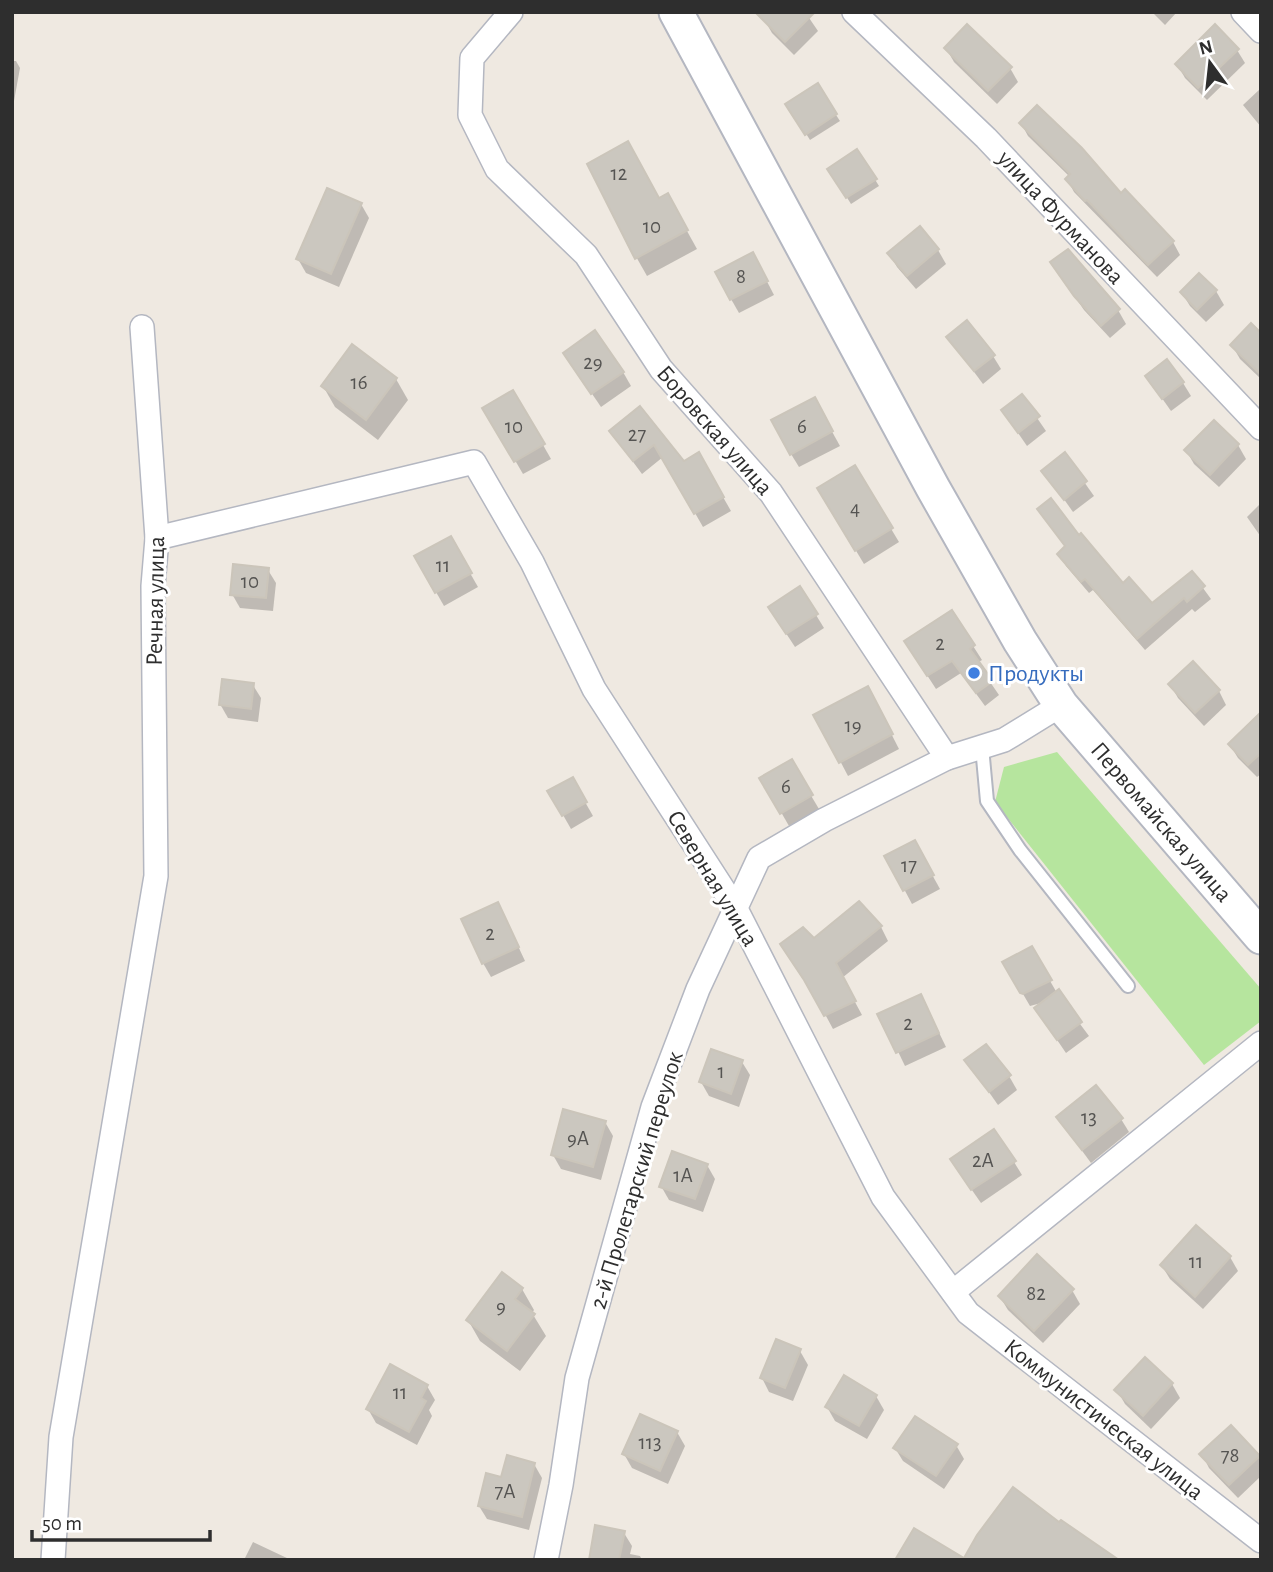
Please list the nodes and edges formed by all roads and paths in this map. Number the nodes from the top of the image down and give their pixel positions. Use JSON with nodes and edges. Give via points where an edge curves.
{"nodes":[{"id":1,"x":511,"y":12,"type":"edge"},
{"id":2,"x":854,"y":12,"type":"edge"},
{"id":3,"x":1243,"y":12,"type":"edge"},
{"id":4,"x":686,"y":18,"type":"edge"},
{"id":5,"x":1261,"y":31,"type":"edge"},
{"id":6,"x":142,"y":327,"type":"dead end"},
{"id":7,"x":1261,"y":428,"type":"edge"},
{"id":8,"x":157,"y":538,"type":"junction"},
{"id":9,"x":1061,"y":705,"type":"junction"},
{"id":10,"x":982,"y":747,"type":"junction"},
{"id":11,"x":947,"y":758,"type":"junction"},
{"id":12,"x":736,"y":909,"type":"junction"},
{"id":13,"x":1261,"y":937,"type":"edge"},
{"id":14,"x":1128,"y":986,"type":"dead end"},
{"id":15,"x":1261,"y":1042,"type":"edge"},
{"id":16,"x":953,"y":1292,"type":"junction"},
{"id":17,"x":1261,"y":1541,"type":"edge"},
{"id":18,"x":53,"y":1560,"type":"edge"},
{"id":19,"x":546,"y":1560,"type":"edge"}],
"edges":[{"from":1,"to":11,"type":"street","name":"Боровская улица","via":[[472,58],[470,116],[497,169],[586,255],[661,369],[771,493]]},
{"from":2,"to":7,"type":"street","name":"улица Фурманова","via":[[986,138]]},
{"from":3,"to":5,"type":"street"},
{"from":4,"to":9,"type":"main road","name":"Первомайская улица","via":[[933,488]]},
{"from":6,"to":8,"type":"street","name":"Речная улица"},
{"from":8,"to":12,"type":"street","name":"Северная улица","via":[[474,462],[532,562],[594,690]]},
{"from":8,"to":18,"type":"street","name":"Речная улица","via":[[153,586],[156,876],[61,1437]]},
{"from":9,"to":10,"type":"street","name":"2-й Пролетарский переулок","via":[[1004,740]]},
{"from":9,"to":13,"type":"main road","name":"Первомайская улица"},
{"from":10,"to":11,"type":"street","name":"2-й Пролетарский переулок"},
{"from":10,"to":14,"type":"lane","via":[[987,801]]},
{"from":11,"to":12,"type":"street","name":"2-й Пролетарский переулок","via":[[759,858]]},
{"from":12,"to":16,"type":"street","name":"Северная улица","via":[[883,1197]]},
{"from":12,"to":19,"type":"street","name":"2-й Пролетарский переулок","via":[[698,989],[653,1107],[577,1378]]},
{"from":15,"to":16,"type":"street"},
{"from":16,"to":17,"type":"street","name":"Коммунистическая улица","via":[[968,1313]]}]}
